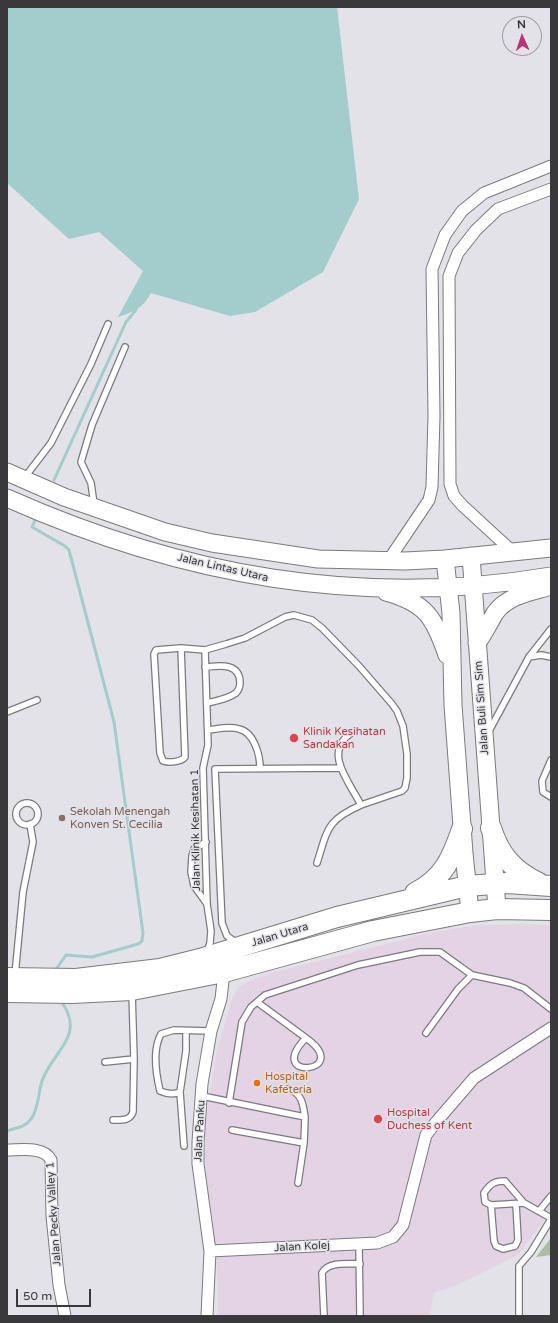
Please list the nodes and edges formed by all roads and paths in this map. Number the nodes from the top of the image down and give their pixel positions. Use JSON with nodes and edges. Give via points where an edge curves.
{"nodes":[{"id":1,"x":551,"y":166,"type":"edge"},
{"id":2,"x":551,"y":189,"type":"edge"},
{"id":3,"x":108,"y":324,"type":"dead end"},
{"id":4,"x":125,"y":347,"type":"dead end"},
{"id":5,"x":7,"y":472,"type":"edge"},
{"id":6,"x":30,"y":482,"type":"junction"},
{"id":7,"x":7,"y":498,"type":"edge"},
{"id":8,"x":94,"y":508,"type":"junction"},
{"id":9,"x":551,"y":548,"type":"edge"},
{"id":10,"x":513,"y":552,"type":"junction"},
{"id":11,"x":471,"y":556,"type":"junction"},
{"id":12,"x":445,"y":559,"type":"junction"},
{"id":13,"x":388,"y":561,"type":"junction"},
{"id":14,"x":551,"y":576,"type":"edge"},
{"id":15,"x":473,"y":585,"type":"junction"},
{"id":16,"x":551,"y":586,"type":"edge"},
{"id":17,"x":448,"y":587,"type":"junction"},
{"id":18,"x":362,"y":588,"type":"junction"},
{"id":19,"x":551,"y":629,"type":"edge"},
{"id":20,"x":477,"y":643,"type":"junction"},
{"id":21,"x":181,"y":648,"type":"junction"},
{"id":22,"x":205,"y":650,"type":"junction"},
{"id":23,"x":529,"y":657,"type":"junction"},
{"id":24,"x":551,"y":658,"type":"edge"},
{"id":25,"x":205,"y":667,"type":"junction"},
{"id":26,"x":452,"y":672,"type":"junction"},
{"id":27,"x":37,"y":700,"type":"dead end"},
{"id":28,"x":207,"y":704,"type":"junction"},
{"id":29,"x":7,"y":712,"type":"edge"},
{"id":30,"x":208,"y":730,"type":"junction"},
{"id":31,"x":350,"y":734,"type":"dead end"},
{"id":32,"x":484,"y":740,"type":"junction"},
{"id":33,"x":551,"y":760,"type":"edge"},
{"id":34,"x":260,"y":768,"type":"junction"},
{"id":35,"x":342,"y":768,"type":"junction"},
{"id":36,"x":551,"y":797,"type":"edge"},
{"id":37,"x":362,"y":805,"type":"junction"},
{"id":38,"x":30,"y":824,"type":"dead end"},
{"id":39,"x":491,"y":828,"type":"junction"},
{"id":40,"x":462,"y":829,"type":"junction"},
{"id":41,"x":206,"y":842,"type":"junction"},
{"id":42,"x":318,"y":863,"type":"dead end"},
{"id":43,"x":495,"y":883,"type":"junction"},
{"id":44,"x":467,"y":886,"type":"junction"},
{"id":45,"x":547,"y":886,"type":"edge"},
{"id":46,"x":395,"y":903,"type":"junction"},
{"id":47,"x":207,"y":904,"type":"junction"},
{"id":48,"x":497,"y":909,"type":"junction"},
{"id":49,"x":551,"y":910,"type":"edge"},
{"id":50,"x":470,"y":912,"type":"junction"},
{"id":51,"x":348,"y":914,"type":"junction"},
{"id":52,"x":368,"y":933,"type":"junction"},
{"id":53,"x":247,"y":945,"type":"junction"},
{"id":54,"x":200,"y":959,"type":"junction"},
{"id":55,"x":224,"y":972,"type":"junction"},
{"id":56,"x":472,"y":975,"type":"junction"},
{"id":57,"x":9,"y":982,"type":"edge"},
{"id":58,"x":74,"y":986,"type":"junction"},
{"id":59,"x":132,"y":990,"type":"junction"},
{"id":60,"x":257,"y":1002,"type":"junction"},
{"id":61,"x":551,"y":1009,"type":"edge"},
{"id":62,"x":551,"y":1028,"type":"edge"},
{"id":63,"x":211,"y":1031,"type":"junction"},
{"id":64,"x":186,"y":1032,"type":"junction"},
{"id":65,"x":426,"y":1034,"type":"dead end"},
{"id":66,"x":306,"y":1038,"type":"junction"},
{"id":67,"x":134,"y":1059,"type":"junction"},
{"id":68,"x":105,"y":1062,"type":"dead end"},
{"id":69,"x":288,"y":1088,"type":"dead end"},
{"id":70,"x":180,"y":1092,"type":"junction"},
{"id":71,"x":202,"y":1096,"type":"junction"},
{"id":72,"x":229,"y":1103,"type":"junction"},
{"id":73,"x":305,"y":1117,"type":"junction"},
{"id":74,"x":113,"y":1120,"type":"dead end"},
{"id":75,"x":232,"y":1130,"type":"dead end"},
{"id":76,"x":304,"y":1143,"type":"junction"},
{"id":77,"x":184,"y":1146,"type":"dead end"},
{"id":78,"x":7,"y":1150,"type":"edge"},
{"id":79,"x":298,"y":1183,"type":"dead end"},
{"id":80,"x":551,"y":1196,"type":"edge"},
{"id":81,"x":524,"y":1203,"type":"junction"},
{"id":82,"x":516,"y":1204,"type":"junction"},
{"id":83,"x":491,"y":1205,"type":"junction"},
{"id":84,"x":539,"y":1211,"type":"junction"},
{"id":85,"x":551,"y":1219,"type":"edge"},
{"id":86,"x":359,"y":1244,"type":"junction"},
{"id":87,"x":210,"y":1251,"type":"junction"},
{"id":88,"x":360,"y":1264,"type":"junction"},
{"id":89,"x":65,"y":1316,"type":"edge"},
{"id":90,"x":207,"y":1316,"type":"edge"},
{"id":91,"x":324,"y":1316,"type":"edge"},
{"id":92,"x":360,"y":1316,"type":"edge"},
{"id":93,"x":518,"y":1316,"type":"edge"}],
"edges":[{"from":1,"to":13,"type":"street","via":[[484,193],[462,211],[445,235],[432,269],[432,487],[429,500]]},
{"from":2,"to":10,"type":"street","via":[[498,209],[476,230],[458,253],[449,276],[450,484],[454,496],[463,506]]},
{"from":3,"to":6,"type":"lane","via":[[91,364]]},
{"from":4,"to":8,"type":"lane","via":[[92,425],[81,462],[92,483]]},
{"from":5,"to":6,"type":"main road","name":"Jalan Lintas Utara"},
{"from":6,"to":8,"type":"main road","name":"Jalan Lintas Utara"},
{"from":7,"to":18,"type":"main road","name":"Jalan Lintas Utara","via":[[113,539],[209,567],[261,578],[320,586]]},
{"from":8,"to":13,"type":"main road","name":"Jalan Lintas Utara","via":[[165,532],[212,543],[318,559]]},
{"from":9,"to":10,"type":"main road"},
{"from":10,"to":11,"type":"main road"},
{"from":11,"to":12,"type":"main road"},
{"from":11,"to":15,"type":"main road","name":"Jalan Buli Sim Sim"},
{"from":12,"to":13,"type":"main road","name":"Jalan Lintas Utara"},
{"from":12,"to":17,"type":"main road"},
{"from":14,"to":15,"type":"main road"},
{"from":15,"to":17,"type":"main road","name":"Jalan Lintas Utara"},
{"from":15,"to":20,"type":"main road","name":"Jalan Buli Sim Sim"},
{"from":16,"to":20,"type":"main road","via":[[518,595],[505,604],[495,613]]},
{"from":17,"to":18,"type":"main road","name":"Jalan Lintas Utara"},
{"from":17,"to":26,"type":"main road"},
{"from":18,"to":26,"type":"main road","via":[[401,596],[425,611],[437,627]]},
{"from":19,"to":23,"type":"lane"},
{"from":20,"to":32,"type":"main road","name":"Jalan Buli Sim Sim"},
{"from":21,"to":21,"type":"lane","via":[[156,650],[154,654],[160,753],[164,762],[184,760],[186,754]]},
{"from":21,"to":22,"type":"lane"},
{"from":22,"to":25,"type":"lane","name":"Jalan Klinik Kesihatan 1"},
{"from":22,"to":37,"type":"lane","via":[[245,638],[285,617],[294,615],[312,620],[322,628],[392,704],[404,726],[407,754],[405,788]]},
{"from":23,"to":24,"type":"lane","via":[[541,655]]},
{"from":23,"to":32,"type":"lane"},
{"from":25,"to":28,"type":"lane","name":"Jalan Klinik Kesihatan 1"},
{"from":25,"to":28,"type":"lane","via":[[227,666],[233,668],[240,678],[238,692]]},
{"from":26,"to":40,"type":"main road"},
{"from":27,"to":29,"type":"lane"},
{"from":28,"to":30,"type":"lane","name":"Jalan Klinik Kesihatan 1"},
{"from":30,"to":34,"type":"lane","via":[[244,730],[255,744],[260,758]]},
{"from":30,"to":41,"type":"lane","name":"Jalan Klinik Kesihatan 1","via":[[203,768]]},
{"from":31,"to":35,"type":"lane","via":[[341,740],[338,748],[338,761]]},
{"from":32,"to":39,"type":"main road","name":"Jalan Buli Sim Sim"},
{"from":33,"to":36,"type":"lane","via":[[542,781],[543,792]]},
{"from":34,"to":35,"type":"lane"},
{"from":34,"to":53,"type":"lane","via":[[215,769],[222,923],[228,936],[235,942]]},
{"from":35,"to":37,"type":"lane"},
{"from":37,"to":42,"type":"lane","via":[[342,813],[331,825]]},
{"from":38,"to":57,"type":"lane","via":[[33,842]]},
{"from":39,"to":43,"type":"main road","name":"Jalan Buli Sim Sim"},
{"from":39,"to":45,"type":"highway","via":[[496,843],[508,862],[525,877]]},
{"from":40,"to":44,"type":"main road"},
{"from":40,"to":46,"type":"highway","via":[[440,876]]},
{"from":41,"to":47,"type":"lane","name":"Jalan Klinik Kesihatan 1"},
{"from":41,"to":47,"type":"lane","via":[[194,849],[191,872],[194,886]]},
{"from":43,"to":44,"type":"highway","name":"Jalan Utara"},
{"from":43,"to":45,"type":"highway","name":"Jalan Utara"},
{"from":43,"to":48,"type":"main road","name":"Jalan Buli Sim Sim"},
{"from":44,"to":46,"type":"highway","name":"Jalan Utara"},
{"from":44,"to":50,"type":"main road"},
{"from":46,"to":51,"type":"highway","name":"Jalan Utara"},
{"from":47,"to":54,"type":"lane","name":"Jalan Klinik Kesihatan 1","via":[[210,943],[209,950]]},
{"from":48,"to":49,"type":"highway","name":"Jalan Utara"},
{"from":48,"to":50,"type":"highway","name":"Jalan Utara"},
{"from":50,"to":52,"type":"highway","name":"Jalan Utara"},
{"from":51,"to":52,"type":"highway","via":[[368,926]]},
{"from":51,"to":53,"type":"highway","name":"Jalan Utara"},
{"from":52,"to":55,"type":"highway","name":"Jalan Utara"},
{"from":53,"to":54,"type":"highway","name":"Jalan Utara"},
{"from":54,"to":58,"type":"highway","name":"Jalan Utara"},
{"from":55,"to":59,"type":"highway","name":"Jalan Utara"},
{"from":55,"to":63,"type":"street","name":"Jalan Panku","via":[[221,999]]},
{"from":56,"to":60,"type":"lane","via":[[440,952],[420,952],[358,965],[265,995]]},
{"from":56,"to":61,"type":"lane","via":[[524,988]]},
{"from":56,"to":65,"type":"lane","via":[[458,989]]},
{"from":57,"to":58,"type":"highway","name":"Jalan Utara"},
{"from":58,"to":59,"type":"highway","name":"Jalan Utara"},
{"from":59,"to":67,"type":"lane"},
{"from":60,"to":66,"type":"lane"},
{"from":60,"to":72,"type":"lane","via":[[242,1022]]},
{"from":62,"to":86,"type":"street","name":"Jalan Kolej","via":[[474,1078],[426,1135],[403,1225],[393,1237],[377,1243]]},
{"from":63,"to":64,"type":"lane"},
{"from":63,"to":71,"type":"street","name":"Jalan Panku"},
{"from":64,"to":70,"type":"lane"},
{"from":64,"to":70,"type":"lane","via":[[174,1030],[161,1034],[156,1047],[156,1070],[160,1091],[173,1094]]},
{"from":66,"to":66,"type":"lane","via":[[318,1048],[321,1056],[315,1067],[306,1069],[298,1066],[294,1058],[296,1049]]},
{"from":67,"to":68,"type":"lane"},
{"from":67,"to":74,"type":"lane","via":[[133,1112],[131,1117],[126,1119]]},
{"from":69,"to":73,"type":"lane","via":[[302,1099]]},
{"from":70,"to":77,"type":"lane"},
{"from":71,"to":72,"type":"lane"},
{"from":71,"to":87,"type":"street","name":"Jalan Panku","via":[[198,1164]]},
{"from":72,"to":73,"type":"lane"},
{"from":73,"to":76,"type":"lane"},
{"from":75,"to":76,"type":"lane"},
{"from":76,"to":79,"type":"lane"},
{"from":78,"to":89,"type":"street","name":"Jalan Pecky Valley 1","via":[[41,1151],[52,1160],[52,1216]]},
{"from":80,"to":84,"type":"lane"},
{"from":81,"to":82,"type":"lane"},
{"from":81,"to":83,"type":"lane","via":[[509,1184],[505,1181],[496,1181],[484,1193],[484,1202]]},
{"from":81,"to":84,"type":"lane"},
{"from":82,"to":83,"type":"lane"},
{"from":82,"to":83,"type":"lane","via":[[518,1240],[515,1246],[503,1249],[496,1246],[494,1241]]},
{"from":84,"to":85,"type":"lane"},
{"from":85,"to":93,"type":"lane","via":[[531,1252],[519,1266]]},
{"from":86,"to":87,"type":"street","name":"Jalan Kolej"},
{"from":86,"to":88,"type":"lane"},
{"from":87,"to":90,"type":"street","name":"Jalan Panku"},
{"from":88,"to":91,"type":"lane","via":[[329,1266],[324,1269]]},
{"from":88,"to":92,"type":"lane"}]}
